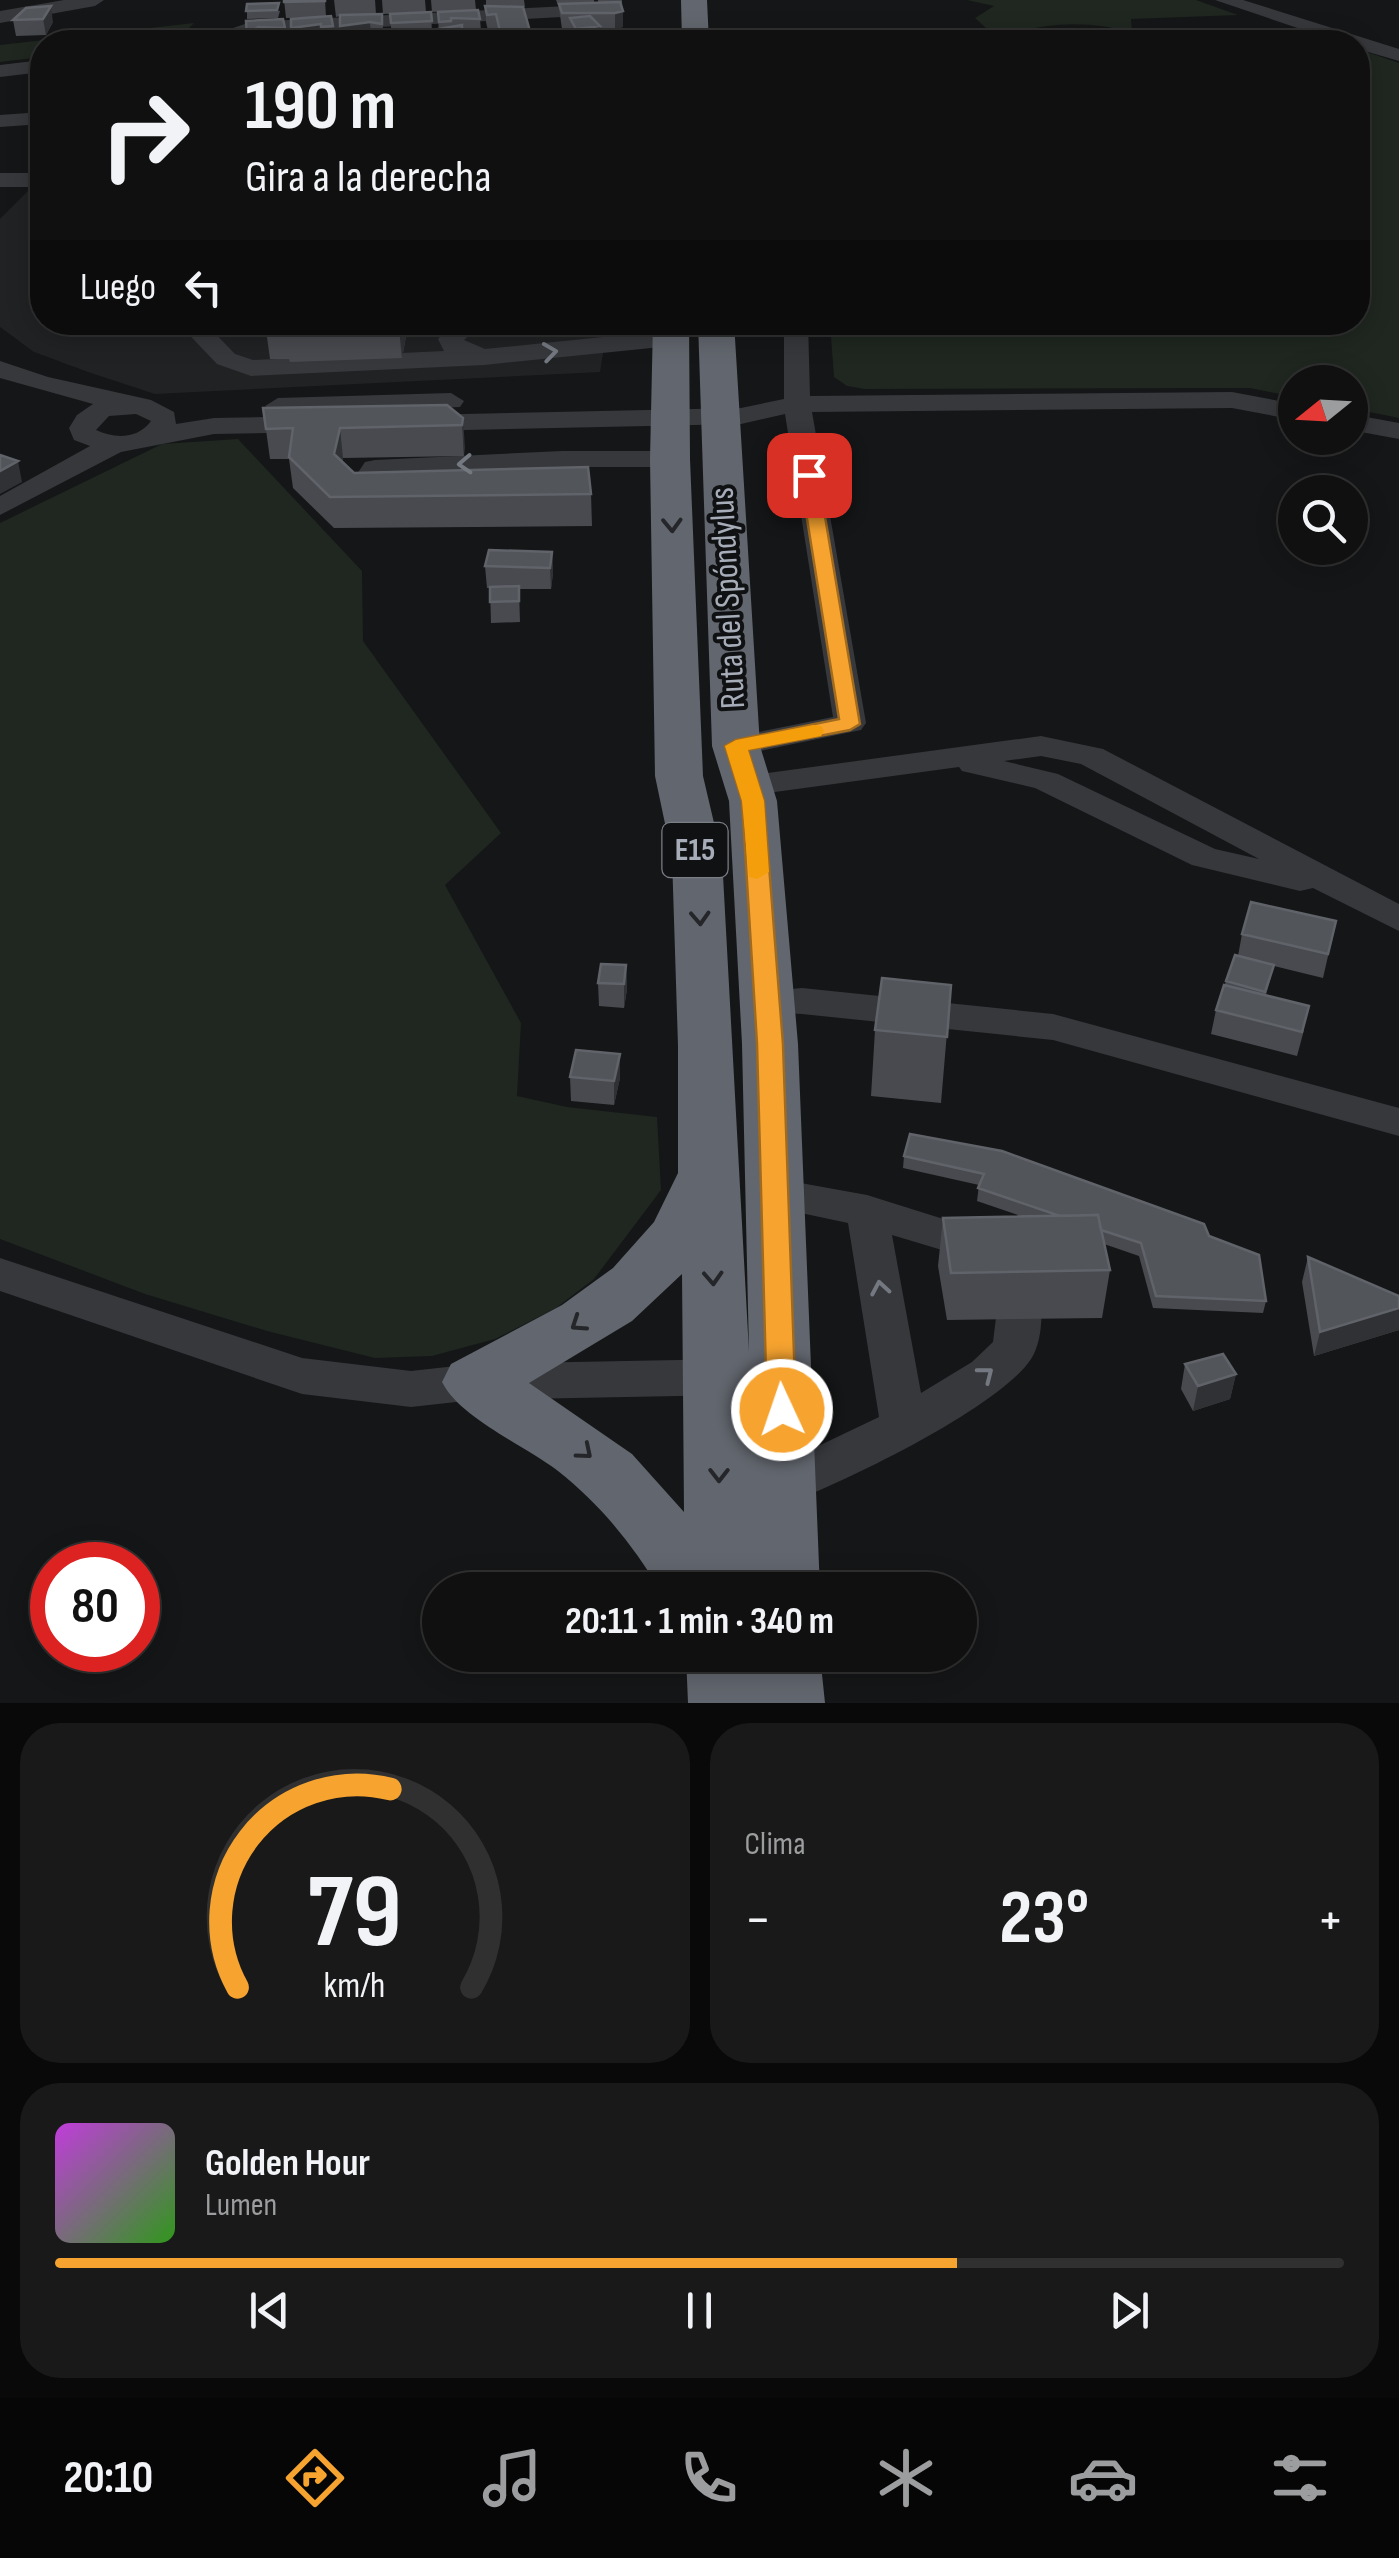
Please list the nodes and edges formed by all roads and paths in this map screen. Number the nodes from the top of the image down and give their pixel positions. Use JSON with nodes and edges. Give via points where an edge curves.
{"nodes":[{"id":1,"x":95,"y":0,"type":"edge"},
{"id":2,"x":694,"y":0,"type":"edge"},
{"id":3,"x":1224,"y":0,"type":"edge"},
{"id":4,"x":619,"y":10,"type":"edge"},
{"id":5,"x":0,"y":17,"type":"edge"},
{"id":6,"x":245,"y":30,"type":"edge"},
{"id":7,"x":695,"y":30,"type":"edge"},
{"id":8,"x":1319,"y":30,"type":"edge"},
{"id":9,"x":1370,"y":46,"type":"edge"},
{"id":10,"x":1399,"y":56,"type":"edge"},
{"id":11,"x":30,"y":67,"type":"edge"},
{"id":12,"x":0,"y":71,"type":"edge"},
{"id":13,"x":30,"y":119,"type":"edge"},
{"id":14,"x":0,"y":121,"type":"edge"},
{"id":15,"x":0,"y":180,"type":"edge"},
{"id":16,"x":28,"y":180,"type":"dead end"},
{"id":17,"x":202,"y":335,"type":"edge"},
{"id":18,"x":454,"y":335,"type":"edge"},
{"id":19,"x":622,"y":335,"type":"edge"},
{"id":20,"x":680,"y":335,"type":"edge"},
{"id":21,"x":796,"y":335,"type":"edge"},
{"id":22,"x":484,"y":357,"type":"junction"},
{"id":23,"x":0,"y":369,"type":"edge"},
{"id":24,"x":0,"y":389,"type":"edge"},
{"id":25,"x":797,"y":404,"type":"junction"},
{"id":26,"x":1278,"y":409,"type":"edge"},
{"id":27,"x":690,"y":415,"type":"junction"},
{"id":28,"x":145,"y":416,"type":"junction"},
{"id":29,"x":1368,"y":425,"type":"edge"},
{"id":30,"x":82,"y":428,"type":"junction"},
{"id":31,"x":1399,"y":431,"type":"edge"},
{"id":32,"x":115,"y":444,"type":"junction"},
{"id":33,"x":562,"y":460,"type":"junction"},
{"id":34,"x":504,"y":491,"type":"edge"},
{"id":35,"x":429,"y":494,"type":"edge"},
{"id":36,"x":0,"y":507,"type":"edge"},
{"id":37,"x":741,"y":766,"type":"junction"},
{"id":38,"x":1399,"y":918,"type":"edge"},
{"id":39,"x":766,"y":1002,"type":"junction"},
{"id":40,"x":1399,"y":1122,"type":"edge"},
{"id":41,"x":707,"y":1174,"type":"junction"},
{"id":42,"x":773,"y":1192,"type":"junction"},
{"id":43,"x":868,"y":1211,"type":"junction"},
{"id":44,"x":0,"y":1274,"type":"edge"},
{"id":45,"x":749,"y":1376,"type":"junction"},
{"id":46,"x":474,"y":1382,"type":"junction"},
{"id":47,"x":904,"y":1426,"type":"junction"},
{"id":48,"x":785,"y":1484,"type":"junction"},
{"id":49,"x":685,"y":1572,"type":"edge"},
{"id":50,"x":722,"y":1572,"type":"edge"},
{"id":51,"x":784,"y":1572,"type":"edge"},
{"id":52,"x":740,"y":1672,"type":"edge"},
{"id":53,"x":788,"y":1703,"type":"edge"}],
"edges":[{"from":1,"to":5,"type":"street"},
{"from":2,"to":7,"type":"highway"},
{"from":3,"to":8,"type":"street"},
{"from":4,"to":6,"type":"street","via":[[543,23]]},
{"from":9,"to":10,"type":"street"},
{"from":11,"to":12,"type":"street"},
{"from":13,"to":14,"type":"street"},
{"from":15,"to":16,"type":"street"},
{"from":17,"to":22,"type":"street","via":[[226,358],[251,368]]},
{"from":18,"to":22,"type":"street","via":[[454,348]]},
{"from":22,"to":19,"type":"street","one_way":true},
{"from":20,"to":27,"type":"highway","name":"Ruta del Spóndylus","number":"E15"},
{"from":21,"to":25,"type":"street"},
{"from":23,"to":28,"type":"street"},
{"from":24,"to":30,"type":"street","via":[[46,405]]},
{"from":25,"to":26,"type":"street","via":[[1232,400]]},
{"from":25,"to":27,"type":"street","via":[[741,416]]},
{"from":25,"to":37,"type":"street","via":[[850,724]]},
{"from":27,"to":28,"type":"street","via":[[552,408],[214,426]]},
{"from":27,"to":33,"type":"street"},
{"from":27,"to":37,"type":"highway","name":"Ruta del Spóndylus","number":"E15"},
{"from":27,"to":41,"type":"highway","name":"Ruta del Spóndylus","number":"E15","one_way":true,"via":[[679,776],[696,857]]},
{"from":28,"to":30,"type":"street","via":[[92,415]]},
{"from":28,"to":32,"type":"street"},
{"from":29,"to":31,"type":"street"},
{"from":30,"to":32,"type":"street","via":[[91,439]]},
{"from":32,"to":36,"type":"street"},
{"from":33,"to":34,"type":"street","via":[[560,489]]},
{"from":33,"to":35,"type":"street","one_way":true,"via":[[374,468],[365,483],[372,496]]},
{"from":37,"to":38,"type":"street","via":[[952,758],[1046,782],[1204,857],[1345,890]]},
{"from":37,"to":39,"type":"highway","name":"Ruta del Spóndylus","number":"E15","via":[[753,801]]},
{"from":39,"to":40,"type":"street","via":[[1053,1026]]},
{"from":39,"to":42,"type":"highway","name":"Ruta del Spóndylus","number":"E15"},
{"from":41,"to":45,"type":"highway","name":"Ruta del Spóndylus","number":"E15","one_way":true},
{"from":41,"to":46,"type":"highway","one_way":true,"via":[[674,1240],[630,1289],[568,1332]]},
{"from":42,"to":43,"type":"street"},
{"from":42,"to":45,"type":"highway","name":"Ruta del Spóndylus","number":"E15"},
{"from":47,"to":43,"type":"street","one_way":true},
{"from":47,"to":43,"type":"street","one_way":true,"via":[[988,1375],[1014,1349],[1020,1296],[957,1239]]},
{"from":44,"to":46,"type":"street","via":[[302,1376],[411,1389]]},
{"from":45,"to":46,"type":"street"},
{"from":45,"to":48,"type":"highway","name":"Ruta del Spóndylus","number":"E15"},
{"from":45,"to":50,"type":"highway","name":"Ruta del Spóndylus","number":"E15","one_way":true},
{"from":46,"to":49,"type":"highway","one_way":true,"via":[[578,1445],[630,1492]]},
{"from":47,"to":48,"type":"street"},
{"from":48,"to":51,"type":"highway","name":"Ruta del Spóndylus","number":"E15"},
{"from":52,"to":53,"type":"highway"}]}
